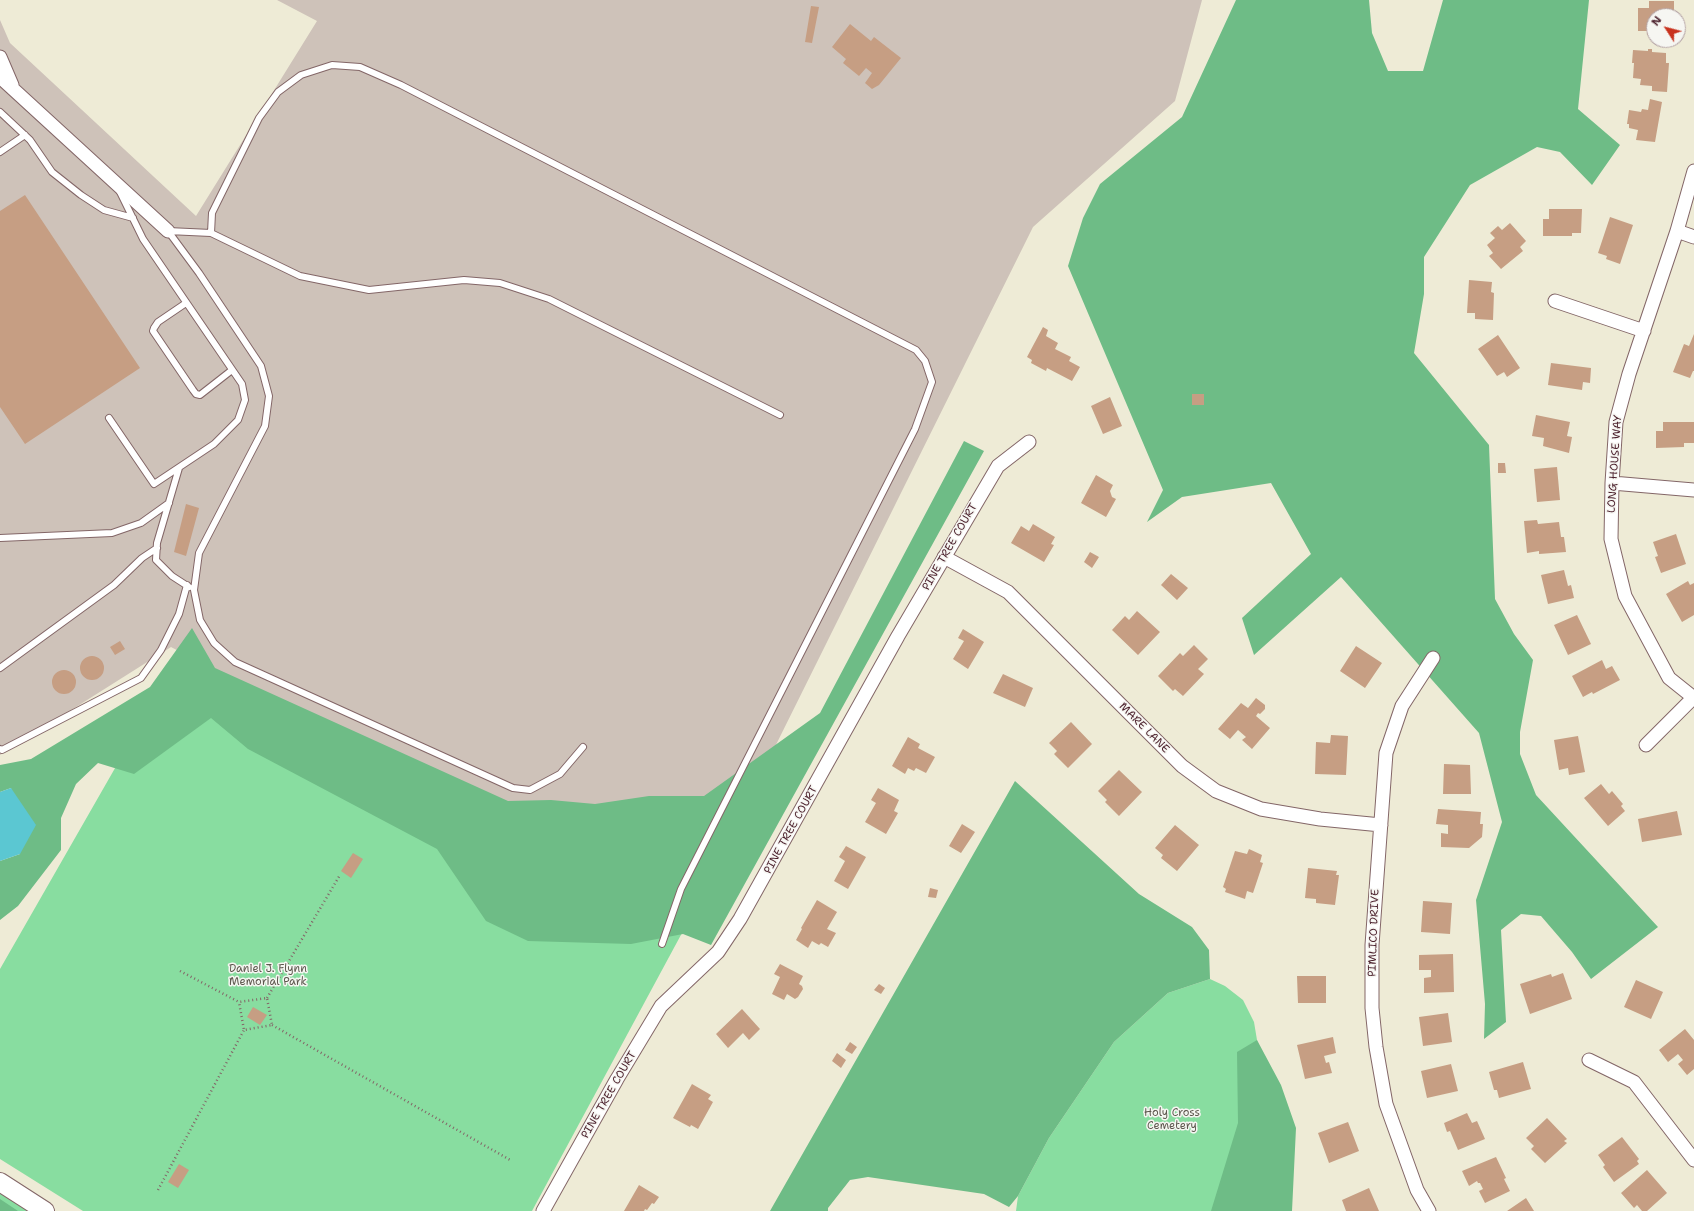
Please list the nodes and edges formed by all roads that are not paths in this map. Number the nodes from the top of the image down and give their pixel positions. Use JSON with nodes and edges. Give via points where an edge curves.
{"nodes":[{"id":1,"x":0,"y":57,"type":"edge"},
{"id":2,"x":0,"y":77,"type":"edge"},
{"id":3,"x":14,"y":90,"type":"junction"},
{"id":4,"x":0,"y":112,"type":"edge"},
{"id":5,"x":24,"y":134,"type":"junction"},
{"id":6,"x":0,"y":152,"type":"edge"},
{"id":7,"x":1694,"y":171,"type":"edge"},
{"id":8,"x":116,"y":184,"type":"junction"},
{"id":9,"x":133,"y":218,"type":"junction"},
{"id":10,"x":168,"y":230,"type":"junction"},
{"id":11,"x":1677,"y":231,"type":"junction"},
{"id":12,"x":211,"y":233,"type":"junction"},
{"id":13,"x":1694,"y":237,"type":"edge"},
{"id":14,"x":1555,"y":301,"type":"dead end"},
{"id":15,"x":186,"y":303,"type":"junction"},
{"id":16,"x":1644,"y":331,"type":"junction"},
{"id":17,"x":232,"y":370,"type":"junction"},
{"id":18,"x":780,"y":415,"type":"dead end"},
{"id":19,"x":109,"y":418,"type":"dead end"},
{"id":20,"x":1029,"y":442,"type":"dead end"},
{"id":21,"x":179,"y":468,"type":"junction"},
{"id":22,"x":1612,"y":483,"type":"junction"},
{"id":23,"x":1694,"y":490,"type":"edge"},
{"id":24,"x":169,"y":502,"type":"junction"},
{"id":25,"x":0,"y":538,"type":"edge"},
{"id":26,"x":157,"y":548,"type":"junction"},
{"id":27,"x":944,"y":557,"type":"junction"},
{"id":28,"x":187,"y":586,"type":"junction"},
{"id":29,"x":194,"y":590,"type":"junction"},
{"id":30,"x":1434,"y":658,"type":"dead end"},
{"id":31,"x":0,"y":668,"type":"edge"},
{"id":32,"x":1693,"y":698,"type":"edge"},
{"id":33,"x":1646,"y":745,"type":"dead end"},
{"id":34,"x":583,"y":747,"type":"dead end"},
{"id":35,"x":0,"y":749,"type":"edge"},
{"id":36,"x":1381,"y":825,"type":"junction"},
{"id":37,"x":662,"y":944,"type":"dead end"},
{"id":38,"x":1590,"y":1060,"type":"dead end"},
{"id":39,"x":1694,"y":1160,"type":"edge"},
{"id":40,"x":0,"y":1182,"type":"edge"},
{"id":41,"x":45,"y":1211,"type":"edge"},
{"id":42,"x":543,"y":1211,"type":"edge"},
{"id":43,"x":1429,"y":1211,"type":"edge"}],
"edges":[{"from":1,"to":3,"type":"street"},
{"from":2,"to":3,"type":"street"},
{"from":3,"to":8,"type":"street"},
{"from":4,"to":5,"type":"lane"},
{"from":5,"to":6,"type":"lane"},
{"from":5,"to":9,"type":"lane","via":[[52,172],[81,195],[104,210]]},
{"from":7,"to":11,"type":"street","name":"LONG HOUSE WAY"},
{"from":8,"to":9,"type":"lane"},
{"from":8,"to":10,"type":"street"},
{"from":9,"to":15,"type":"lane","via":[[143,239]]},
{"from":10,"to":12,"type":"lane"},
{"from":10,"to":29,"type":"lane","via":[[261,366],[269,396],[265,426],[199,553]]},
{"from":11,"to":13,"type":"street"},
{"from":11,"to":16,"type":"street","name":"LONG HOUSE WAY"},
{"from":12,"to":18,"type":"lane","via":[[300,276],[369,290],[464,280],[500,283],[549,299]]},
{"from":12,"to":37,"type":"lane","via":[[212,213],[259,118],[278,92],[301,75],[332,65],[360,67],[408,88],[916,350],[925,361],[932,382],[915,429],[680,889]]},
{"from":14,"to":16,"type":"street"},
{"from":15,"to":17,"type":"lane"},
{"from":15,"to":17,"type":"lane","via":[[158,322],[153,332],[196,394],[200,395]]},
{"from":16,"to":22,"type":"street","name":"LONG HOUSE WAY","via":[[1616,422]]},
{"from":17,"to":21,"type":"lane","via":[[242,384],[245,400],[238,420],[214,444]]},
{"from":19,"to":21,"type":"lane","via":[[154,484]]},
{"from":20,"to":27,"type":"street","name":"PINE TREE COURT","via":[[998,466]]},
{"from":21,"to":24,"type":"lane"},
{"from":22,"to":23,"type":"street"},
{"from":22,"to":32,"type":"street","name":"LONG HOUSE WAY","via":[[1611,539],[1626,596],[1669,678]]},
{"from":24,"to":25,"type":"lane","via":[[141,523],[112,533]]},
{"from":24,"to":26,"type":"lane"},
{"from":26,"to":28,"type":"lane","via":[[156,560]]},
{"from":26,"to":31,"type":"lane","via":[[142,558],[114,586]]},
{"from":27,"to":36,"type":"street","name":"MARE LANE","via":[[1008,592],[1182,766],[1216,791],[1261,809],[1320,819]]},
{"from":27,"to":42,"type":"street","name":"PINE TREE COURT","via":[[740,919],[718,952],[661,1006]]},
{"from":28,"to":29,"type":"lane"},
{"from":28,"to":35,"type":"lane","via":[[176,621],[161,650],[141,678]]},
{"from":29,"to":34,"type":"lane","via":[[200,620],[214,643],[235,662],[513,788],[530,790],[560,774]]},
{"from":30,"to":36,"type":"street","name":"PIMLICO DRIVE","via":[[1402,706],[1386,753]]},
{"from":32,"to":33,"type":"street"},
{"from":36,"to":43,"type":"street","name":"PIMLICO DRIVE","via":[[1372,945],[1372,1008],[1376,1047],[1386,1104],[1417,1190]]},
{"from":38,"to":39,"type":"street","via":[[1634,1082]]},
{"from":40,"to":41,"type":"street"}]}
